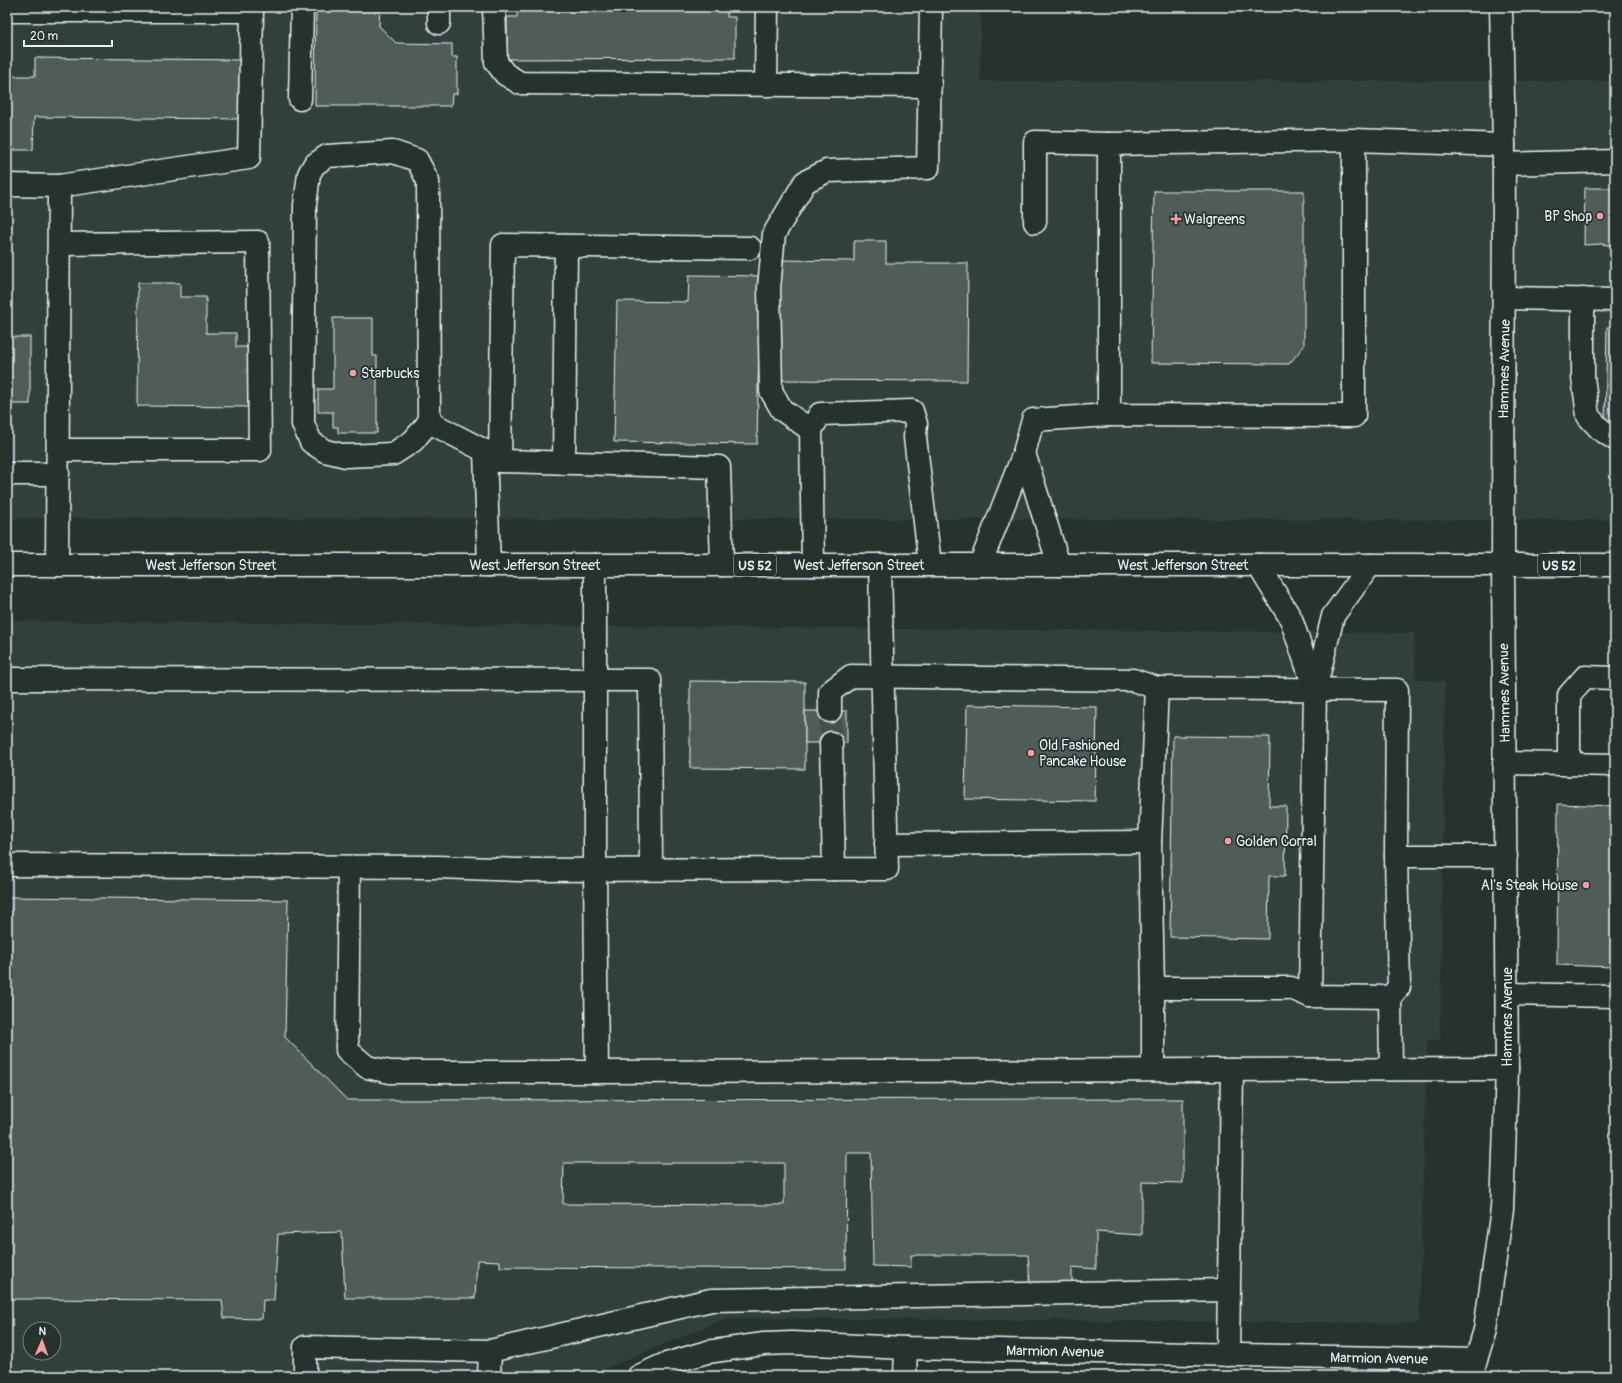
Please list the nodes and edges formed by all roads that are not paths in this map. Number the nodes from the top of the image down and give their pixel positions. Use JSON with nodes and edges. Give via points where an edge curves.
{"nodes":[{"id":1,"x":302,"y":7,"type":"edge"},
{"id":2,"x":494,"y":7,"type":"edge"},
{"id":3,"x":766,"y":7,"type":"edge"},
{"id":4,"x":931,"y":7,"type":"edge"},
{"id":5,"x":1501,"y":7,"type":"edge"},
{"id":6,"x":7,"y":11,"type":"edge"},
{"id":7,"x":766,"y":85,"type":"junction"},
{"id":8,"x":930,"y":86,"type":"junction"},
{"id":9,"x":300,"y":99,"type":"dead end"},
{"id":10,"x":1354,"y":140,"type":"junction"},
{"id":11,"x":1109,"y":144,"type":"junction"},
{"id":12,"x":1504,"y":154,"type":"junction"},
{"id":13,"x":1615,"y":161,"type":"edge"},
{"id":14,"x":7,"y":185,"type":"edge"},
{"id":15,"x":59,"y":186,"type":"junction"},
{"id":16,"x":1035,"y":222,"type":"dead end"},
{"id":17,"x":59,"y":244,"type":"junction"},
{"id":18,"x":566,"y":246,"type":"junction"},
{"id":19,"x":750,"y":248,"type":"dead end"},
{"id":20,"x":1504,"y":298,"type":"junction"},
{"id":21,"x":1583,"y":299,"type":"junction"},
{"id":22,"x":1615,"y":300,"type":"edge"},
{"id":23,"x":1109,"y":415,"type":"junction"},
{"id":24,"x":429,"y":422,"type":"junction"},
{"id":25,"x":811,"y":430,"type":"junction"},
{"id":26,"x":1615,"y":439,"type":"edge"},
{"id":27,"x":58,"y":450,"type":"junction"},
{"id":28,"x":1024,"y":453,"type":"junction"},
{"id":29,"x":493,"y":456,"type":"junction"},
{"id":30,"x":564,"y":463,"type":"junction"},
{"id":31,"x":7,"y":474,"type":"edge"},
{"id":32,"x":58,"y":474,"type":"junction"},
{"id":33,"x":7,"y":565,"type":"edge"},
{"id":34,"x":58,"y":565,"type":"junction"},
{"id":35,"x":489,"y":565,"type":"junction"},
{"id":36,"x":595,"y":565,"type":"junction"},
{"id":37,"x":722,"y":565,"type":"junction"},
{"id":38,"x":813,"y":565,"type":"junction"},
{"id":39,"x":880,"y":565,"type":"junction"},
{"id":40,"x":930,"y":565,"type":"junction"},
{"id":41,"x":980,"y":565,"type":"junction"},
{"id":42,"x":1059,"y":565,"type":"junction"},
{"id":43,"x":1258,"y":565,"type":"junction"},
{"id":44,"x":1370,"y":565,"type":"junction"},
{"id":45,"x":1502,"y":565,"type":"junction"},
{"id":46,"x":1615,"y":565,"type":"edge"},
{"id":47,"x":882,"y":676,"type":"junction"},
{"id":48,"x":1615,"y":678,"type":"edge"},
{"id":49,"x":7,"y":679,"type":"edge"},
{"id":50,"x":595,"y":680,"type":"junction"},
{"id":51,"x":1157,"y":688,"type":"junction"},
{"id":52,"x":1314,"y":690,"type":"junction"},
{"id":53,"x":830,"y":711,"type":"tunnel mouth"},
{"id":54,"x":831,"y":743,"type":"tunnel mouth"},
{"id":55,"x":1504,"y":763,"type":"junction"},
{"id":56,"x":1569,"y":764,"type":"junction"},
{"id":57,"x":1615,"y":765,"type":"edge"},
{"id":58,"x":1150,"y":842,"type":"junction"},
{"id":59,"x":886,"y":844,"type":"junction"},
{"id":60,"x":1396,"y":856,"type":"junction"},
{"id":61,"x":1506,"y":856,"type":"junction"},
{"id":62,"x":7,"y":866,"type":"edge"},
{"id":63,"x":349,"y":867,"type":"junction"},
{"id":64,"x":595,"y":868,"type":"junction"},
{"id":65,"x":651,"y":868,"type":"junction"},
{"id":66,"x":834,"y":869,"type":"junction"},
{"id":67,"x":1153,"y":988,"type":"junction"},
{"id":68,"x":1507,"y":994,"type":"junction"},
{"id":69,"x":1310,"y":996,"type":"junction"},
{"id":70,"x":1615,"y":996,"type":"edge"},
{"id":71,"x":1390,"y":997,"type":"junction"},
{"id":72,"x":1507,"y":1069,"type":"junction"},
{"id":73,"x":1153,"y":1070,"type":"junction"},
{"id":74,"x":1232,"y":1070,"type":"junction"},
{"id":75,"x":1391,"y":1070,"type":"junction"},
{"id":76,"x":597,"y":1072,"type":"junction"},
{"id":77,"x":1228,"y":1290,"type":"junction"},
{"id":78,"x":906,"y":1348,"type":"junction"},
{"id":79,"x":490,"y":1351,"type":"junction"},
{"id":80,"x":1228,"y":1355,"type":"junction"},
{"id":81,"x":1474,"y":1368,"type":"edge"},
{"id":82,"x":305,"y":1376,"type":"edge"},
{"id":83,"x":489,"y":1376,"type":"edge"},
{"id":84,"x":639,"y":1376,"type":"edge"},
{"id":85,"x":905,"y":1376,"type":"edge"}],
"edges":[{"from":1,"to":9,"type":"street"},
{"from":2,"to":7,"type":"street","via":[[496,62],[505,74],[520,83]]},
{"from":3,"to":7,"type":"street"},
{"from":4,"to":8,"type":"street"},
{"from":5,"to":12,"type":"street","name":"Hammes Avenue"},
{"from":6,"to":15,"type":"street","via":[[252,11],[249,158]]},
{"from":7,"to":8,"type":"street"},
{"from":8,"to":25,"type":"street","via":[[928,168],[828,171],[806,182],[774,234],[769,288],[771,391],[782,410]]},
{"from":10,"to":11,"type":"street"},
{"from":10,"to":12,"type":"street"},
{"from":10,"to":23,"type":"street","via":[[1354,416]]},
{"from":11,"to":16,"type":"street","via":[[1035,142]]},
{"from":11,"to":23,"type":"street"},
{"from":12,"to":13,"type":"street"},
{"from":12,"to":20,"type":"street","name":"Hammes Avenue"},
{"from":14,"to":15,"type":"street"},
{"from":15,"to":17,"type":"street"},
{"from":17,"to":27,"type":"street"},
{"from":17,"to":27,"type":"street","via":[[258,242],[260,450]]},
{"from":18,"to":19,"type":"street"},
{"from":18,"to":29,"type":"street","via":[[503,245]]},
{"from":18,"to":30,"type":"street"},
{"from":20,"to":21,"type":"street"},
{"from":20,"to":45,"type":"street","name":"Hammes Avenue"},
{"from":21,"to":22,"type":"street"},
{"from":21,"to":26,"type":"street","via":[[1583,377],[1588,416],[1600,429]]},
{"from":23,"to":28,"type":"street","via":[[1032,420]]},
{"from":24,"to":24,"type":"street","via":[[428,181],[417,160],[393,152],[327,156],[314,165],[309,174],[305,205],[302,424],[312,442],[325,451],[346,456],[393,454],[413,441]]},
{"from":24,"to":29,"type":"street"},
{"from":25,"to":38,"type":"street"},
{"from":25,"to":40,"type":"street","via":[[820,414],[912,411],[916,424],[915,437]]},
{"from":27,"to":32,"type":"street"},
{"from":28,"to":41,"type":"street"},
{"from":28,"to":42,"type":"street"},
{"from":29,"to":30,"type":"street"},
{"from":29,"to":35,"type":"street"},
{"from":30,"to":37,"type":"street","via":[[719,466]]},
{"from":31,"to":32,"type":"street"},
{"from":32,"to":34,"type":"street"},
{"from":33,"to":34,"type":"street","name":"West Jefferson Street","number":"US 52"},
{"from":34,"to":35,"type":"street","name":"West Jefferson Street","number":"US 52"},
{"from":35,"to":36,"type":"street","name":"West Jefferson Street","number":"US 52"},
{"from":36,"to":37,"type":"street","name":"West Jefferson Street","number":"US 52"},
{"from":36,"to":50,"type":"street"},
{"from":37,"to":38,"type":"street","name":"West Jefferson Street","number":"US 52"},
{"from":38,"to":39,"type":"street","name":"West Jefferson Street","number":"US 52"},
{"from":39,"to":40,"type":"street","name":"West Jefferson Street","number":"US 52"},
{"from":39,"to":47,"type":"street"},
{"from":40,"to":41,"type":"street","name":"West Jefferson Street","number":"US 52"},
{"from":41,"to":42,"type":"street","name":"West Jefferson Street","number":"US 52"},
{"from":42,"to":43,"type":"street","name":"West Jefferson Street","number":"US 52"},
{"from":43,"to":44,"type":"street","name":"West Jefferson Street","number":"US 52"},
{"from":43,"to":52,"type":"street","via":[[1291,619]]},
{"from":44,"to":45,"type":"street","name":"West Jefferson Street","number":"US 52"},
{"from":44,"to":52,"type":"street","via":[[1333,616]]},
{"from":45,"to":46,"type":"street","name":"West Jefferson Street","number":"US 52"},
{"from":45,"to":55,"type":"street","name":"Hammes Avenue"},
{"from":47,"to":51,"type":"street","via":[[1133,680]]},
{"from":47,"to":53,"type":"street","via":[[851,676],[830,692]]},
{"from":47,"to":59,"type":"street"},
{"from":48,"to":56,"type":"street","via":[[1586,677],[1570,695]]},
{"from":49,"to":50,"type":"street"},
{"from":50,"to":64,"type":"street"},
{"from":50,"to":65,"type":"street","via":[[650,680]]},
{"from":51,"to":52,"type":"street"},
{"from":51,"to":58,"type":"street"},
{"from":52,"to":60,"type":"street","via":[[1397,690]]},
{"from":52,"to":69,"type":"street"},
{"from":54,"to":66,"type":"street"},
{"from":55,"to":56,"type":"street"},
{"from":55,"to":61,"type":"street","name":"Hammes Avenue"},
{"from":56,"to":57,"type":"street"},
{"from":58,"to":59,"type":"street"},
{"from":58,"to":67,"type":"street"},
{"from":59,"to":66,"type":"street","via":[[887,869]]},
{"from":60,"to":61,"type":"street"},
{"from":60,"to":71,"type":"street","via":[[1399,987]]},
{"from":61,"to":68,"type":"street","name":"Hammes Avenue"},
{"from":62,"to":63,"type":"street"},
{"from":63,"to":64,"type":"street","via":[[519,870]]},
{"from":63,"to":76,"type":"street","via":[[347,1050],[367,1067],[390,1072]]},
{"from":64,"to":65,"type":"street"},
{"from":64,"to":76,"type":"street"},
{"from":65,"to":66,"type":"street"},
{"from":67,"to":69,"type":"street","via":[[1290,988]]},
{"from":67,"to":73,"type":"street"},
{"from":68,"to":70,"type":"street"},
{"from":68,"to":72,"type":"street","name":"Hammes Avenue"},
{"from":69,"to":71,"type":"street"},
{"from":71,"to":75,"type":"street"},
{"from":72,"to":75,"type":"street"},
{"from":72,"to":81,"type":"street","name":"Hammes Avenue","via":[[1502,1209],[1485,1330]]},
{"from":73,"to":74,"type":"street"},
{"from":73,"to":76,"type":"street"},
{"from":74,"to":75,"type":"street"},
{"from":74,"to":77,"type":"street"},
{"from":77,"to":79,"type":"street","via":[[711,1300]]},
{"from":77,"to":80,"type":"street"},
{"from":78,"to":80,"type":"street","name":"Marmion Avenue"},
{"from":78,"to":84,"type":"street","name":"Marmion Avenue","via":[[764,1344],[707,1352],[663,1365]]},
{"from":78,"to":85,"type":"street"},
{"from":79,"to":82,"type":"street","via":[[306,1347]]},
{"from":79,"to":83,"type":"street"},
{"from":80,"to":81,"type":"street","name":"Marmion Avenue"}]}
